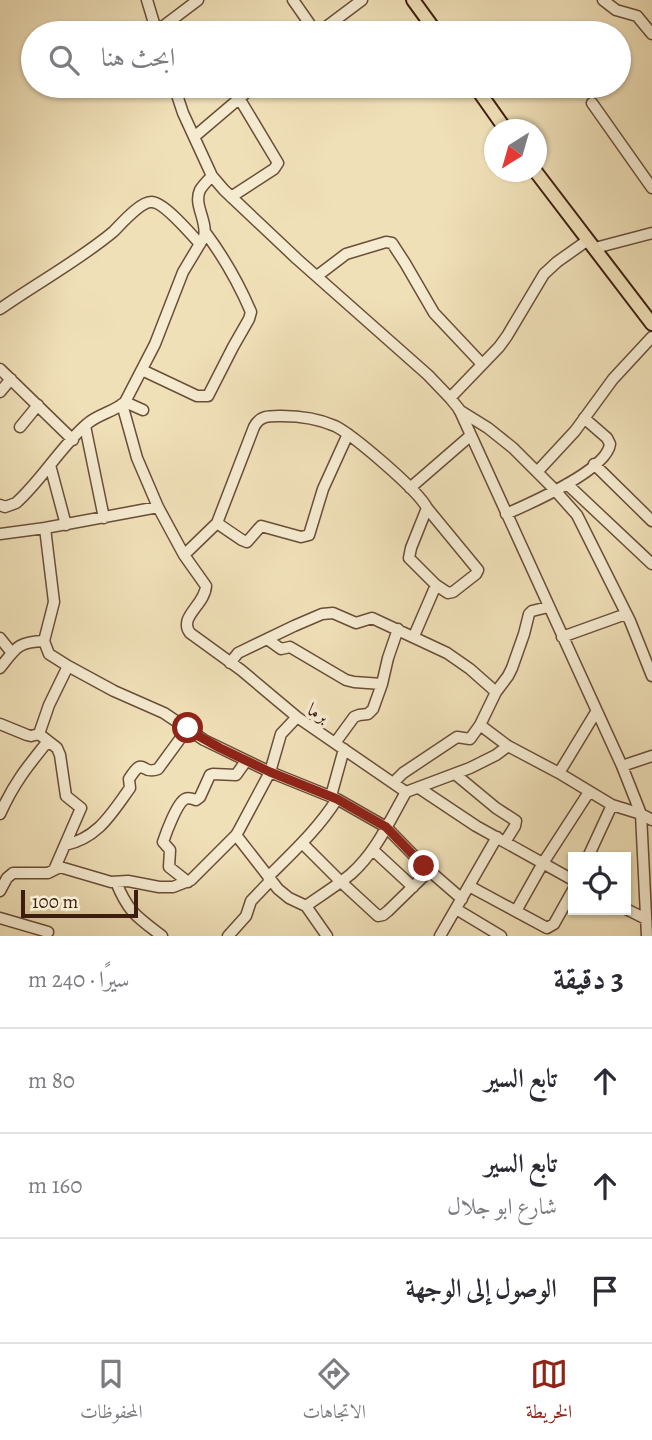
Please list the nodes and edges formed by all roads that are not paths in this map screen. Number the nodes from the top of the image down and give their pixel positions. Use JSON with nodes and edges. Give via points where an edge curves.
{"nodes":[{"id":1,"x":147,"y":0,"type":"edge"},
{"id":2,"x":198,"y":0,"type":"edge"},
{"id":3,"x":293,"y":0,"type":"edge"},
{"id":4,"x":362,"y":0,"type":"edge"},
{"id":5,"x":412,"y":0,"type":"edge"},
{"id":6,"x":603,"y":0,"type":"edge"},
{"id":7,"x":154,"y":21,"type":"edge"},
{"id":8,"x":171,"y":21,"type":"edge"},
{"id":9,"x":308,"y":21,"type":"edge"},
{"id":10,"x":333,"y":21,"type":"edge"},
{"id":11,"x":428,"y":21,"type":"edge"},
{"id":12,"x":652,"y":34,"type":"edge"},
{"id":13,"x":178,"y":98,"type":"edge"},
{"id":14,"x":239,"y":98,"type":"joint"},
{"id":15,"x":483,"y":98,"type":"edge"},
{"id":16,"x":592,"y":103,"type":"dead end"},
{"id":17,"x":498,"y":119,"type":"edge"},
{"id":18,"x":194,"y":137,"type":"junction"},
{"id":19,"x":212,"y":176,"type":"junction"},
{"id":20,"x":544,"y":182,"type":"edge"},
{"id":21,"x":652,"y":188,"type":"edge"},
{"id":22,"x":231,"y":197,"type":"junction"},
{"id":23,"x":205,"y":232,"type":"junction"},
{"id":24,"x":652,"y":233,"type":"edge"},
{"id":25,"x":200,"y":244,"type":"junction"},
{"id":26,"x":592,"y":244,"type":"junction"},
{"id":27,"x":317,"y":276,"type":"junction"},
{"id":28,"x":0,"y":309,"type":"edge"},
{"id":29,"x":652,"y":324,"type":"edge"},
{"id":30,"x":652,"y":337,"type":"edge"},
{"id":31,"x":482,"y":364,"type":"junction"},
{"id":32,"x":0,"y":369,"type":"edge"},
{"id":33,"x":142,"y":370,"type":"junction"},
{"id":34,"x":11,"y":379,"type":"junction"},
{"id":35,"x":0,"y":392,"type":"edge"},
{"id":36,"x":450,"y":398,"type":"junction"},
{"id":37,"x":123,"y":403,"type":"junction"},
{"id":38,"x":37,"y":405,"type":"junction"},
{"id":39,"x":458,"y":409,"type":"junction"},
{"id":40,"x":143,"y":410,"type":"dead end"},
{"id":41,"x":584,"y":418,"type":"junction"},
{"id":42,"x":85,"y":426,"type":"junction"},
{"id":43,"x":20,"y":427,"type":"dead end"},
{"id":44,"x":348,"y":434,"type":"junction"},
{"id":45,"x":470,"y":436,"type":"junction"},
{"id":46,"x":73,"y":440,"type":"junction"},
{"id":47,"x":594,"y":464,"type":"junction"},
{"id":48,"x":50,"y":465,"type":"junction"},
{"id":49,"x":537,"y":472,"type":"junction"},
{"id":50,"x":567,"y":484,"type":"junction"},
{"id":51,"x":410,"y":488,"type":"junction"},
{"id":52,"x":556,"y":491,"type":"junction"},
{"id":53,"x":0,"y":505,"type":"edge"},
{"id":54,"x":158,"y":508,"type":"junction"},
{"id":55,"x":427,"y":508,"type":"junction"},
{"id":56,"x":506,"y":514,"type":"junction"},
{"id":57,"x":104,"y":518,"type":"junction"},
{"id":58,"x":652,"y":521,"type":"edge"},
{"id":59,"x":216,"y":523,"type":"junction"},
{"id":60,"x":66,"y":524,"type":"junction"},
{"id":61,"x":45,"y":528,"type":"junction"},
{"id":62,"x":0,"y":534,"type":"edge"},
{"id":63,"x":184,"y":555,"type":"junction"},
{"id":64,"x":652,"y":564,"type":"edge"},
{"id":65,"x":436,"y":585,"type":"junction"},
{"id":66,"x":548,"y":607,"type":"junction"},
{"id":67,"x":626,"y":614,"type":"junction"},
{"id":68,"x":398,"y":629,"type":"junction"},
{"id":69,"x":414,"y":636,"type":"junction"},
{"id":70,"x":562,"y":637,"type":"junction"},
{"id":71,"x":0,"y":638,"type":"edge"},
{"id":72,"x":267,"y":639,"type":"junction"},
{"id":73,"x":44,"y":641,"type":"junction"},
{"id":74,"x":12,"y":653,"type":"junction"},
{"id":75,"x":230,"y":663,"type":"junction"},
{"id":76,"x":68,"y":666,"type":"junction"},
{"id":77,"x":0,"y":668,"type":"edge"},
{"id":78,"x":652,"y":676,"type":"edge"},
{"id":79,"x":382,"y":684,"type":"junction"},
{"id":80,"x":496,"y":692,"type":"junction"},
{"id":81,"x":596,"y":712,"type":"junction"},
{"id":82,"x":297,"y":717,"type":"junction"},
{"id":83,"x":0,"y":724,"type":"edge"},
{"id":84,"x":480,"y":725,"type":"junction"},
{"id":85,"x":188,"y":728,"type":"junction"},
{"id":86,"x":38,"y":734,"type":"junction"},
{"id":87,"x":48,"y":741,"type":"junction"},
{"id":88,"x":340,"y":746,"type":"junction"},
{"id":89,"x":508,"y":746,"type":"junction"},
{"id":90,"x":652,"y":756,"type":"edge"},
{"id":91,"x":246,"y":761,"type":"junction"},
{"id":92,"x":622,"y":766,"type":"junction"},
{"id":93,"x":270,"y":772,"type":"junction"},
{"id":94,"x":559,"y":773,"type":"junction"},
{"id":95,"x":455,"y":774,"type":"junction"},
{"id":96,"x":393,"y":783,"type":"junction"},
{"id":97,"x":419,"y":788,"type":"junction"},
{"id":98,"x":406,"y":792,"type":"junction"},
{"id":99,"x":589,"y":792,"type":"junction"},
{"id":100,"x":334,"y":798,"type":"junction"},
{"id":101,"x":612,"y":805,"type":"junction"},
{"id":102,"x":0,"y":814,"type":"edge"},
{"id":103,"x":641,"y":814,"type":"junction"},
{"id":104,"x":652,"y":820,"type":"edge"},
{"id":105,"x":386,"y":827,"type":"junction"},
{"id":106,"x":236,"y":835,"type":"junction"},
{"id":107,"x":501,"y":840,"type":"junction"},
{"id":108,"x":302,"y":844,"type":"junction"},
{"id":109,"x":65,"y":845,"type":"junction"},
{"id":110,"x":373,"y":850,"type":"junction"},
{"id":111,"x":591,"y":852,"type":"edge"},
{"id":112,"x":543,"y":863,"type":"junction"},
{"id":113,"x":54,"y":871,"type":"junction"},
{"id":114,"x":429,"y":871,"type":"junction"},
{"id":115,"x":568,"y":877,"type":"edge"},
{"id":116,"x":269,"y":878,"type":"junction"},
{"id":117,"x":340,"y":881,"type":"junction"},
{"id":118,"x":116,"y":882,"type":"junction"},
{"id":119,"x":188,"y":882,"type":"junction"},
{"id":120,"x":469,"y":886,"type":"junction"},
{"id":121,"x":413,"y":887,"type":"junction"},
{"id":122,"x":0,"y":891,"type":"edge"},
{"id":123,"x":568,"y":899,"type":"edge"},
{"id":124,"x":459,"y":904,"type":"junction"},
{"id":125,"x":306,"y":906,"type":"junction"},
{"id":126,"x":516,"y":911,"type":"junction"},
{"id":127,"x":631,"y":912,"type":"edge"},
{"id":128,"x":0,"y":918,"type":"edge"},
{"id":129,"x":646,"y":919,"type":"junction"},
{"id":130,"x":48,"y":932,"type":"dead end"},
{"id":131,"x":162,"y":936,"type":"edge"},
{"id":132,"x":228,"y":936,"type":"edge"},
{"id":133,"x":327,"y":936,"type":"edge"},
{"id":134,"x":440,"y":936,"type":"edge"},
{"id":135,"x":501,"y":936,"type":"edge"},
{"id":136,"x":647,"y":936,"type":"edge"}],
"edges":[{"from":1,"to":7,"type":"street"},
{"from":2,"to":8,"type":"street"},
{"from":3,"to":9,"type":"street"},
{"from":4,"to":10,"type":"street"},
{"from":5,"to":11,"type":"main road"},
{"from":6,"to":12,"type":"street","via":[[616,10],[637,16]]},
{"from":13,"to":18,"type":"street"},
{"from":14,"to":18,"type":"street"},
{"from":14,"to":22,"type":"street","via":[[278,163]]},
{"from":15,"to":17,"type":"main road"},
{"from":16,"to":21,"type":"street"},
{"from":18,"to":19,"type":"street"},
{"from":19,"to":22,"type":"street"},
{"from":19,"to":23,"type":"street","via":[[199,195]]},
{"from":20,"to":26,"type":"main road"},
{"from":22,"to":27,"type":"street"},
{"from":23,"to":25,"type":"street"},
{"from":23,"to":33,"type":"street","via":[[245,298],[249,318],[208,396],[197,396]]},
{"from":24,"to":26,"type":"street"},
{"from":25,"to":28,"type":"street","via":[[165,208],[149,202],[88,251]]},
{"from":25,"to":33,"type":"street","via":[[183,272]]},
{"from":26,"to":29,"type":"main road"},
{"from":26,"to":31,"type":"street","via":[[544,274],[507,336]]},
{"from":27,"to":31,"type":"street","via":[[346,254],[392,243],[434,313]]},
{"from":27,"to":36,"type":"street"},
{"from":30,"to":41,"type":"street"},
{"from":31,"to":36,"type":"street"},
{"from":32,"to":34,"type":"street"},
{"from":33,"to":37,"type":"street"},
{"from":34,"to":35,"type":"street"},
{"from":34,"to":38,"type":"street"},
{"from":36,"to":39,"type":"street"},
{"from":37,"to":40,"type":"street"},
{"from":37,"to":42,"type":"street"},
{"from":37,"to":54,"type":"street","via":[[137,458]]},
{"from":38,"to":43,"type":"street"},
{"from":38,"to":46,"type":"street"},
{"from":39,"to":45,"type":"street"},
{"from":39,"to":49,"type":"street","via":[[488,428]]},
{"from":41,"to":47,"type":"street","via":[[610,444],[608,453]]},
{"from":41,"to":49,"type":"street"},
{"from":42,"to":46,"type":"street"},
{"from":42,"to":57,"type":"street"},
{"from":44,"to":51,"type":"street"},
{"from":44,"to":59,"type":"street","via":[[321,421],[260,418]]},
{"from":44,"to":59,"type":"street","via":[[323,489],[309,535],[261,526],[244,542]]},
{"from":45,"to":51,"type":"street"},
{"from":45,"to":56,"type":"street"},
{"from":46,"to":48,"type":"street"},
{"from":47,"to":50,"type":"street"},
{"from":47,"to":58,"type":"street"},
{"from":48,"to":53,"type":"street","via":[[16,503]]},
{"from":48,"to":60,"type":"street"},
{"from":49,"to":52,"type":"street"},
{"from":50,"to":52,"type":"street"},
{"from":50,"to":64,"type":"street"},
{"from":51,"to":55,"type":"street"},
{"from":52,"to":56,"type":"street"},
{"from":52,"to":67,"type":"street","via":[[578,515]]},
{"from":54,"to":57,"type":"street"},
{"from":54,"to":63,"type":"street"},
{"from":55,"to":65,"type":"street","via":[[409,558]]},
{"from":55,"to":65,"type":"street","via":[[478,570],[453,592]]},
{"from":56,"to":66,"type":"street"},
{"from":57,"to":60,"type":"street"},
{"from":59,"to":63,"type":"street"},
{"from":60,"to":61,"type":"street"},
{"from":61,"to":62,"type":"street"},
{"from":61,"to":73,"type":"street","via":[[54,602]]},
{"from":63,"to":75,"type":"street","via":[[206,590],[186,626]]},
{"from":65,"to":69,"type":"street"},
{"from":66,"to":70,"type":"street"},
{"from":66,"to":80,"type":"street","via":[[529,614],[512,668]]},
{"from":67,"to":70,"type":"street"},
{"from":67,"to":78,"type":"street"},
{"from":68,"to":69,"type":"street"},
{"from":68,"to":72,"type":"street","via":[[372,618],[356,623],[326,613]]},
{"from":68,"to":79,"type":"street"},
{"from":69,"to":80,"type":"street","via":[[447,653]]},
{"from":70,"to":81,"type":"street"},
{"from":71,"to":74,"type":"street"},
{"from":72,"to":75,"type":"street","via":[[238,653]]},
{"from":72,"to":79,"type":"street","via":[[346,680]]},
{"from":73,"to":74,"type":"street","via":[[24,643]]},
{"from":73,"to":76,"type":"street","via":[[49,654]]},
{"from":74,"to":77,"type":"street"},
{"from":75,"to":82,"type":"street"},
{"from":76,"to":85,"type":"street"},
{"from":76,"to":86,"type":"street"},
{"from":79,"to":88,"type":"street","via":[[372,711],[354,718]]},
{"from":80,"to":84,"type":"street"},
{"from":81,"to":92,"type":"street"},
{"from":81,"to":94,"type":"street"},
{"from":82,"to":88,"type":"street","name":"برما"},
{"from":82,"to":93,"type":"street","name":"برما","via":[[281,734]]},
{"from":83,"to":86,"type":"street","via":[[27,735]]},
{"from":84,"to":89,"type":"street"},
{"from":84,"to":96,"type":"street","via":[[470,739],[457,737]]},
{"from":85,"to":91,"type":"street"},
{"from":85,"to":109,"type":"street","via":[[158,769],[138,767],[129,779],[130,788],[95,832]]},
{"from":86,"to":87,"type":"street"},
{"from":87,"to":102,"type":"street","via":[[20,776]]},
{"from":87,"to":109,"type":"street","via":[[61,754],[66,796],[81,808]]},
{"from":88,"to":96,"type":"street","name":"برما"},
{"from":88,"to":100,"type":"street"},
{"from":89,"to":94,"type":"street"},
{"from":89,"to":95,"type":"street"},
{"from":90,"to":92,"type":"street"},
{"from":91,"to":93,"type":"street"},
{"from":91,"to":119,"type":"street","via":[[236,775],[210,775],[200,797],[182,801],[169,824],[163,842],[170,850],[168,865]]},
{"from":92,"to":103,"type":"street"},
{"from":93,"to":100,"type":"street"},
{"from":93,"to":106,"type":"street","name":"برما"},
{"from":94,"to":99,"type":"street"},
{"from":95,"to":97,"type":"street"},
{"from":95,"to":107,"type":"street","via":[[516,821]]},
{"from":96,"to":98,"type":"street","name":"برما"},
{"from":97,"to":98,"type":"street"},
{"from":97,"to":107,"type":"street"},
{"from":98,"to":105,"type":"street"},
{"from":99,"to":101,"type":"street"},
{"from":99,"to":112,"type":"street"},
{"from":100,"to":105,"type":"street"},
{"from":100,"to":108,"type":"street"},
{"from":101,"to":103,"type":"street"},
{"from":101,"to":111,"type":"street"},
{"from":103,"to":104,"type":"street"},
{"from":103,"to":129,"type":"street"},
{"from":105,"to":110,"type":"street"},
{"from":105,"to":114,"type":"street"},
{"from":106,"to":116,"type":"street"},
{"from":106,"to":119,"type":"street","name":"برما"},
{"from":107,"to":112,"type":"street"},
{"from":107,"to":120,"type":"street"},
{"from":108,"to":116,"type":"street"},
{"from":108,"to":117,"type":"street"},
{"from":109,"to":113,"type":"street"},
{"from":110,"to":117,"type":"street"},
{"from":110,"to":121,"type":"street"},
{"from":112,"to":115,"type":"street"},
{"from":112,"to":126,"type":"street"},
{"from":113,"to":118,"type":"street","via":[[65,867]]},
{"from":113,"to":122,"type":"street","via":[[13,873]]},
{"from":114,"to":121,"type":"street"},
{"from":114,"to":124,"type":"street"},
{"from":116,"to":125,"type":"street","via":[[285,895]]},
{"from":116,"to":132,"type":"street"},
{"from":117,"to":121,"type":"street","via":[[381,916]]},
{"from":117,"to":125,"type":"street"},
{"from":118,"to":119,"type":"street","via":[[159,887]]},
{"from":118,"to":131,"type":"street","via":[[129,909]]},
{"from":120,"to":124,"type":"street"},
{"from":120,"to":126,"type":"street"},
{"from":123,"to":126,"type":"street","via":[[551,927]]},
{"from":124,"to":134,"type":"street"},
{"from":124,"to":135,"type":"street"},
{"from":125,"to":133,"type":"street"},
{"from":127,"to":129,"type":"street"},
{"from":128,"to":130,"type":"street"},
{"from":129,"to":136,"type":"street"}]}
